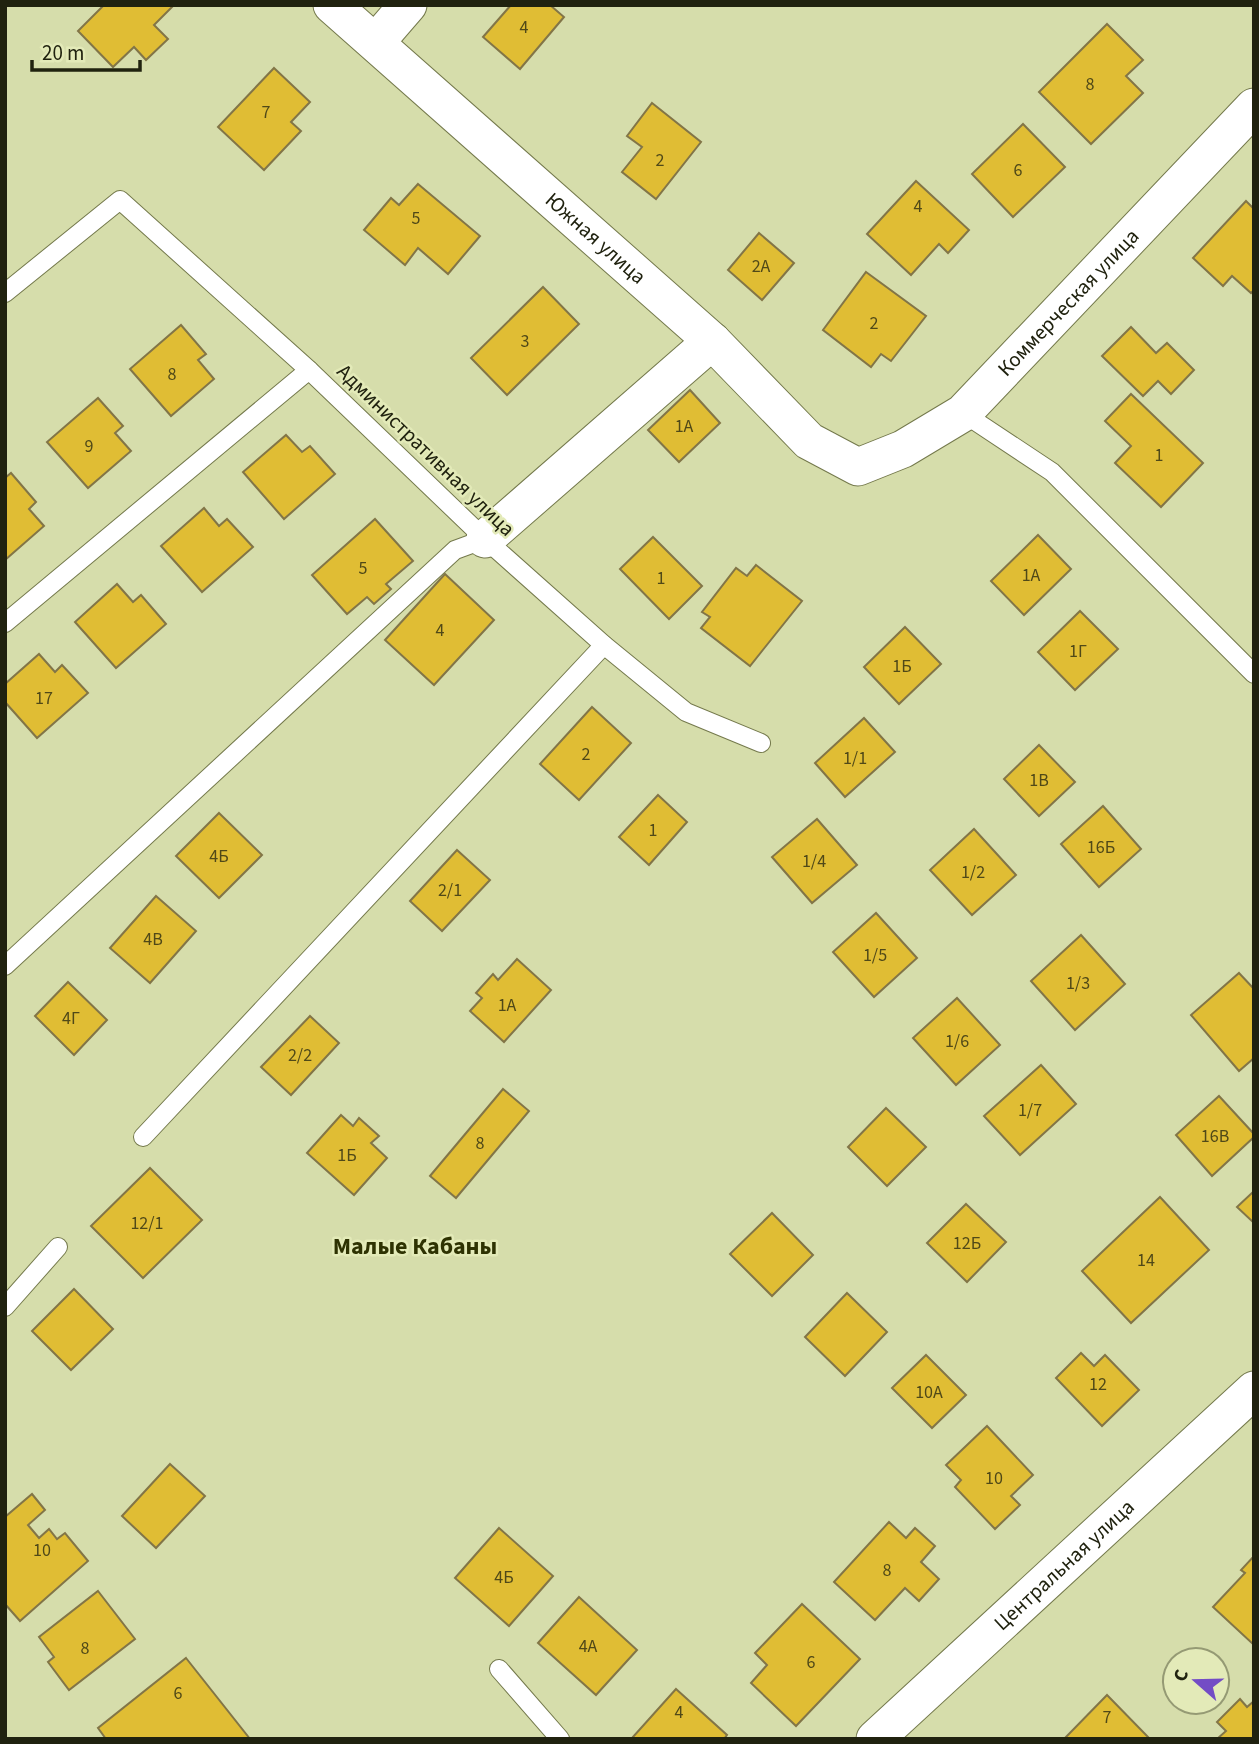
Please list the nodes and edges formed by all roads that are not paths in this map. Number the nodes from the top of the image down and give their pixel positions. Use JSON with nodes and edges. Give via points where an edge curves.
{"nodes":[{"id":1,"x":332,"y":5,"type":"edge"},
{"id":2,"x":408,"y":5,"type":"edge"},
{"id":3,"x":376,"y":42,"type":"junction"},
{"id":4,"x":1254,"y":107,"type":"edge"},
{"id":5,"x":5,"y":293,"type":"edge"},
{"id":6,"x":712,"y":341,"type":"junction"},
{"id":7,"x":309,"y":370,"type":"junction"},
{"id":8,"x":963,"y":413,"type":"junction"},
{"id":9,"x":858,"y":467,"type":"joint"},
{"id":10,"x":485,"y":539,"type":"junction"},
{"id":11,"x":5,"y":623,"type":"edge"},
{"id":12,"x":604,"y":645,"type":"junction"},
{"id":13,"x":1254,"y":674,"type":"edge"},
{"id":14,"x":761,"y":743,"type":"dead end"},
{"id":15,"x":5,"y":966,"type":"edge"},
{"id":16,"x":143,"y":1136,"type":"dead end"},
{"id":17,"x":58,"y":1247,"type":"dead end"},
{"id":18,"x":5,"y":1307,"type":"edge"},
{"id":19,"x":1254,"y":1390,"type":"edge"},
{"id":20,"x":499,"y":1669,"type":"dead end"},
{"id":21,"x":560,"y":1739,"type":"edge"},
{"id":22,"x":875,"y":1739,"type":"edge"}],
"edges":[{"from":1,"to":3,"type":"street","name":"Южная улица"},
{"from":2,"to":3,"type":"street"},
{"from":3,"to":6,"type":"street","name":"Южная улица"},
{"from":4,"to":8,"type":"street","name":"Коммерческая улица"},
{"from":5,"to":7,"type":"lane","via":[[120,200]]},
{"from":6,"to":9,"type":"street","name":"Южная улица","via":[[809,440]]},
{"from":6,"to":10,"type":"street"},
{"from":7,"to":10,"type":"lane","name":"Административная улица"},
{"from":7,"to":11,"type":"lane","name":"Административная улица"},
{"from":8,"to":9,"type":"street","name":"Коммерческая улица","via":[[904,449]]},
{"from":8,"to":13,"type":"lane","via":[[1052,472]]},
{"from":10,"to":12,"type":"lane","name":"Административная улица"},
{"from":10,"to":15,"type":"lane","via":[[455,550]]},
{"from":12,"to":14,"type":"lane","name":"Административная улица","via":[[686,712]]},
{"from":12,"to":16,"type":"lane"},
{"from":17,"to":18,"type":"lane"},
{"from":19,"to":22,"type":"street","name":"Центральная улица"},
{"from":20,"to":21,"type":"lane"}]}
